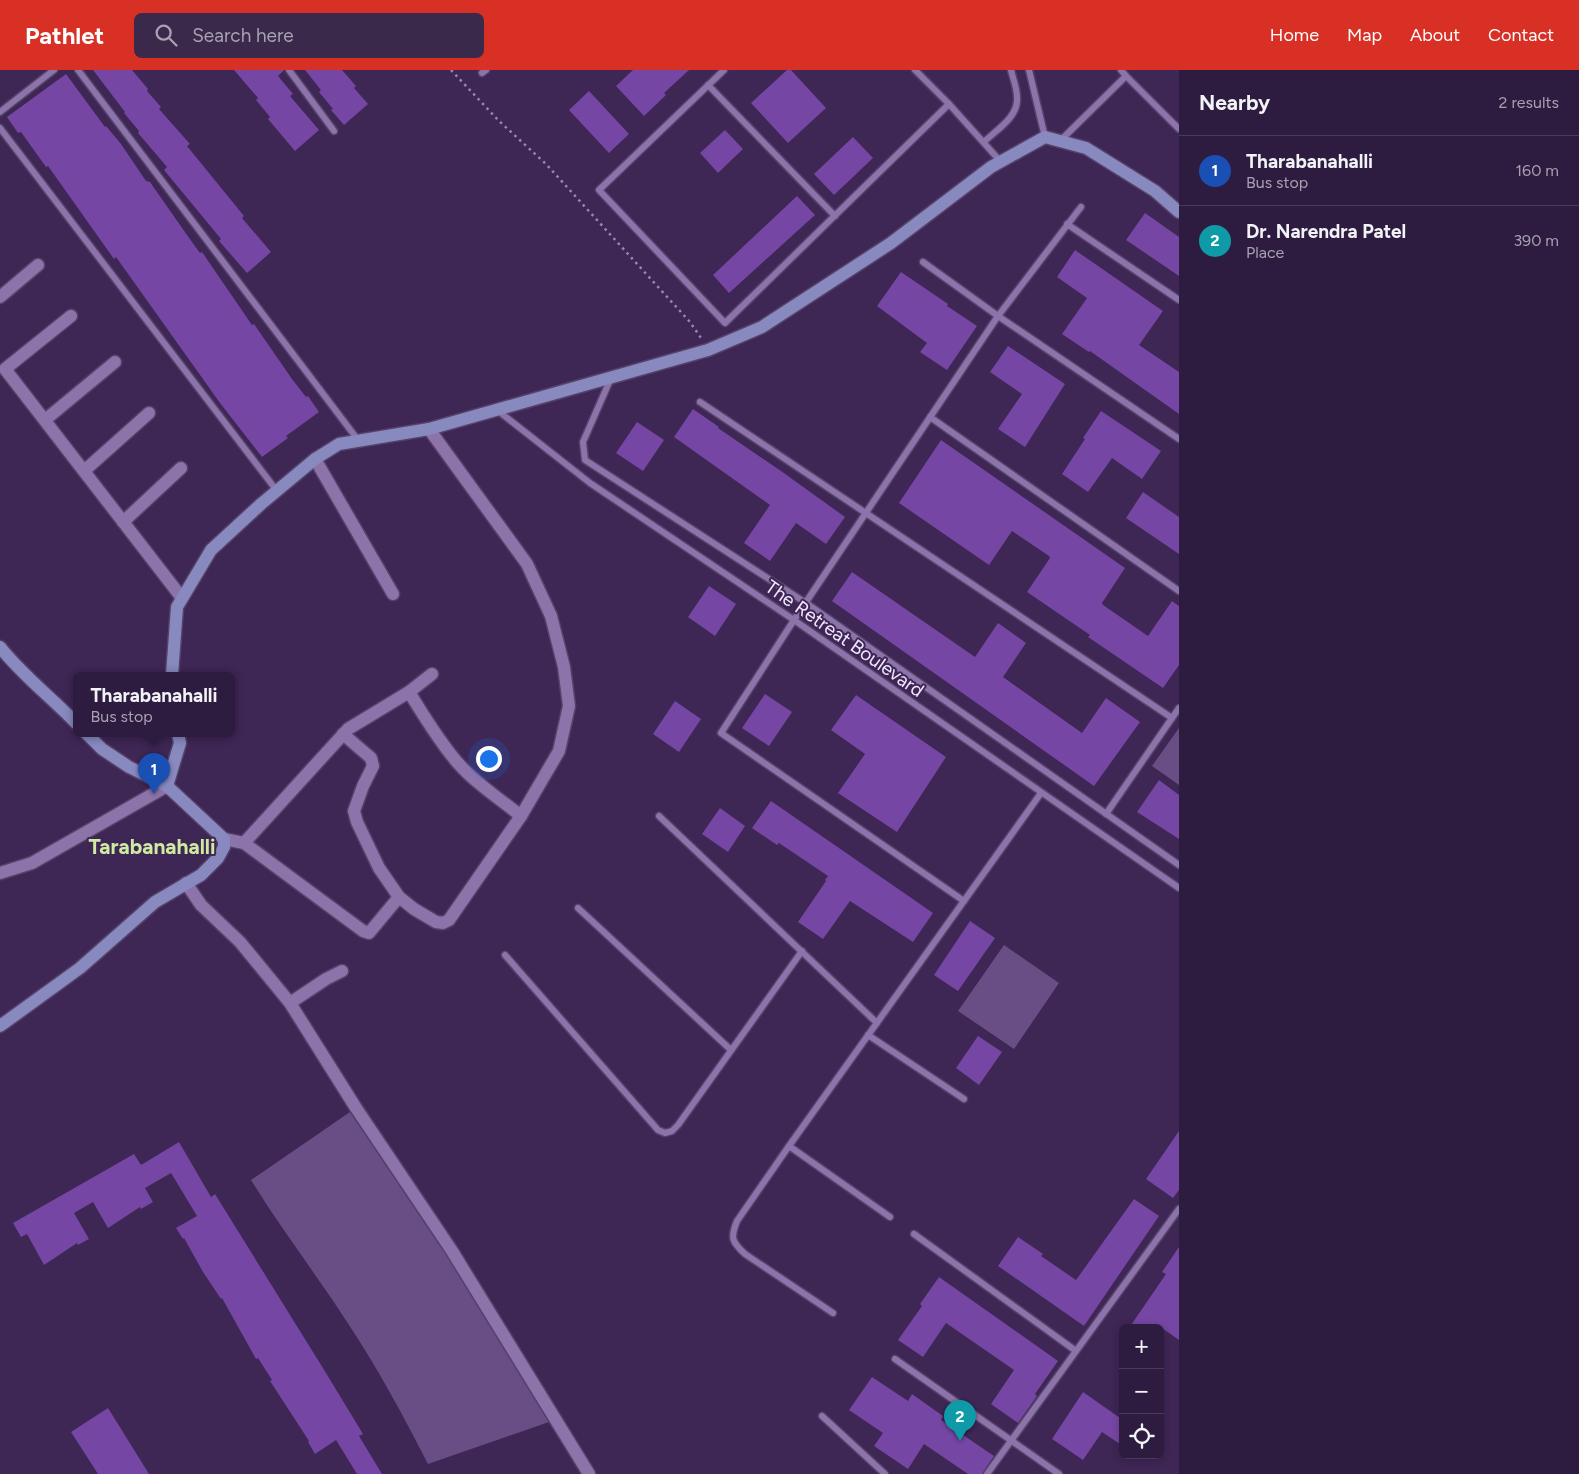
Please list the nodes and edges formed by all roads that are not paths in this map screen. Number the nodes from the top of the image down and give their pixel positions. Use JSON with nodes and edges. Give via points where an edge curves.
{"nodes":[{"id":1,"x":54,"y":70,"type":"edge"},
{"id":2,"x":78,"y":70,"type":"edge"},
{"id":3,"x":290,"y":70,"type":"edge"},
{"id":4,"x":724,"y":70,"type":"edge"},
{"id":5,"x":914,"y":70,"type":"edge"},
{"id":6,"x":1011,"y":70,"type":"edge"},
{"id":7,"x":1030,"y":70,"type":"edge"},
{"id":8,"x":1120,"y":70,"type":"edge"},
{"id":9,"x":1126,"y":76,"type":"junction"},
{"id":10,"x":708,"y":85,"type":"junction"},
{"id":11,"x":949,"y":104,"type":"junction"},
{"id":12,"x":0,"y":112,"type":"edge"},
{"id":13,"x":0,"y":128,"type":"edge"},
{"id":14,"x":1179,"y":129,"type":"edge"},
{"id":15,"x":334,"y":131,"type":"dead end"},
{"id":16,"x":1045,"y":137,"type":"junction"},
{"id":17,"x":1060,"y":141,"type":"junction"},
{"id":18,"x":984,"y":142,"type":"junction"},
{"id":19,"x":1001,"y":162,"type":"junction"},
{"id":20,"x":1081,"y":208,"type":"dead end"},
{"id":21,"x":1179,"y":212,"type":"edge"},
{"id":22,"x":835,"y":216,"type":"junction"},
{"id":23,"x":1067,"y":224,"type":"junction"},
{"id":24,"x":923,"y":262,"type":"dead end"},
{"id":25,"x":38,"y":265,"type":"dead end"},
{"id":26,"x":0,"y":297,"type":"edge"},
{"id":27,"x":1179,"y":300,"type":"edge"},
{"id":28,"x":70,"y":316,"type":"dead end"},
{"id":29,"x":998,"y":316,"type":"junction"},
{"id":30,"x":115,"y":362,"type":"dead end"},
{"id":31,"x":3,"y":366,"type":"edge"},
{"id":32,"x":612,"y":377,"type":"junction"},
{"id":33,"x":700,"y":402,"type":"dead end"},
{"id":34,"x":496,"y":410,"type":"junction"},
{"id":35,"x":149,"y":413,"type":"dead end"},
{"id":36,"x":930,"y":417,"type":"junction"},
{"id":37,"x":45,"y":420,"type":"junction"},
{"id":38,"x":429,"y":429,"type":"junction"},
{"id":39,"x":1179,"y":439,"type":"edge"},
{"id":40,"x":358,"y":440,"type":"junction"},
{"id":41,"x":315,"y":459,"type":"junction"},
{"id":42,"x":181,"y":468,"type":"dead end"},
{"id":43,"x":84,"y":471,"type":"junction"},
{"id":44,"x":276,"y":491,"type":"junction"},
{"id":45,"x":866,"y":513,"type":"junction"},
{"id":46,"x":123,"y":522,"type":"junction"},
{"id":47,"x":1179,"y":591,"type":"edge"},
{"id":48,"x":393,"y":594,"type":"dead end"},
{"id":49,"x":182,"y":598,"type":"junction"},
{"id":50,"x":806,"y":603,"type":"junction"},
{"id":51,"x":794,"y":620,"type":"junction"},
{"id":52,"x":0,"y":646,"type":"edge"},
{"id":53,"x":172,"y":672,"type":"edge"},
{"id":54,"x":432,"y":674,"type":"dead end"},
{"id":55,"x":409,"y":692,"type":"junction"},
{"id":56,"x":1179,"y":708,"type":"edge"},
{"id":57,"x":1172,"y":718,"type":"junction"},
{"id":58,"x":73,"y":720,"type":"edge"},
{"id":59,"x":342,"y":734,"type":"junction"},
{"id":60,"x":90,"y":737,"type":"edge"},
{"id":61,"x":179,"y":737,"type":"edge"},
{"id":62,"x":167,"y":786,"type":"junction"},
{"id":63,"x":1041,"y":793,"type":"junction"},
{"id":64,"x":1106,"y":814,"type":"junction"},
{"id":65,"x":521,"y":816,"type":"junction"},
{"id":66,"x":660,"y":816,"type":"dead end"},
{"id":67,"x":224,"y":839,"type":"junction"},
{"id":68,"x":244,"y":843,"type":"junction"},
{"id":69,"x":1179,"y":866,"type":"edge"},
{"id":70,"x":0,"y":873,"type":"edge"},
{"id":71,"x":186,"y":883,"type":"junction"},
{"id":72,"x":1179,"y":888,"type":"edge"},
{"id":73,"x":399,"y":897,"type":"junction"},
{"id":74,"x":964,"y":901,"type":"junction"},
{"id":75,"x":578,"y":908,"type":"dead end"},
{"id":76,"x":802,"y":951,"type":"junction"},
{"id":77,"x":505,"y":955,"type":"dead end"},
{"id":78,"x":342,"y":971,"type":"dead end"},
{"id":79,"x":290,"y":1003,"type":"junction"},
{"id":80,"x":877,"y":1023,"type":"junction"},
{"id":81,"x":0,"y":1026,"type":"edge"},
{"id":82,"x":868,"y":1035,"type":"junction"},
{"id":83,"x":731,"y":1050,"type":"junction"},
{"id":84,"x":964,"y":1100,"type":"dead end"},
{"id":85,"x":789,"y":1146,"type":"junction"},
{"id":86,"x":1179,"y":1209,"type":"edge"},
{"id":87,"x":890,"y":1218,"type":"dead end"},
{"id":88,"x":914,"y":1234,"type":"dead end"},
{"id":89,"x":833,"y":1314,"type":"dead end"},
{"id":90,"x":1076,"y":1351,"type":"junction"},
{"id":91,"x":895,"y":1359,"type":"dead end"},
{"id":92,"x":822,"y":1416,"type":"dead end"},
{"id":93,"x":1011,"y":1440,"type":"junction"},
{"id":94,"x":589,"y":1474,"type":"edge"},
{"id":95,"x":885,"y":1474,"type":"edge"},
{"id":96,"x":987,"y":1474,"type":"edge"},
{"id":97,"x":1059,"y":1474,"type":"edge"}],
"edges":[{"from":1,"to":12,"type":"lane"},
{"from":2,"to":40,"type":"lane"},
{"from":3,"to":15,"type":"lane"},
{"from":4,"to":10,"type":"lane"},
{"from":5,"to":11,"type":"lane"},
{"from":6,"to":18,"type":"lane","via":[[1017,93],[1014,113]]},
{"from":7,"to":16,"type":"lane"},
{"from":8,"to":9,"type":"lane"},
{"from":9,"to":14,"type":"lane"},
{"from":9,"to":17,"type":"lane"},
{"from":10,"to":22,"type":"lane"},
{"from":10,"to":22,"type":"lane","via":[[600,190],[724,323]]},
{"from":11,"to":18,"type":"lane"},
{"from":11,"to":22,"type":"lane"},
{"from":13,"to":44,"type":"lane"},
{"from":16,"to":17,"type":"street"},
{"from":16,"to":19,"type":"street"},
{"from":17,"to":21,"type":"street","via":[[1086,148],[1155,191]]},
{"from":18,"to":19,"type":"lane"},
{"from":19,"to":32,"type":"street","via":[[891,243],[762,328],[708,350]]},
{"from":20,"to":23,"type":"lane"},
{"from":23,"to":27,"type":"lane"},
{"from":23,"to":29,"type":"lane"},
{"from":24,"to":29,"type":"lane"},
{"from":25,"to":26,"type":"street"},
{"from":28,"to":31,"type":"street"},
{"from":29,"to":36,"type":"lane"},
{"from":29,"to":39,"type":"lane"},
{"from":30,"to":37,"type":"street"},
{"from":31,"to":37,"type":"street"},
{"from":32,"to":34,"type":"street"},
{"from":32,"to":50,"type":"lane","via":[[583,442],[585,460]]},
{"from":33,"to":45,"type":"lane"},
{"from":34,"to":38,"type":"street"},
{"from":34,"to":51,"type":"lane","name":"The Retreat Boulevard","via":[[590,482]]},
{"from":35,"to":43,"type":"street"},
{"from":36,"to":45,"type":"lane"},
{"from":36,"to":47,"type":"lane"},
{"from":37,"to":43,"type":"street"},
{"from":38,"to":40,"type":"street"},
{"from":38,"to":65,"type":"street","via":[[527,564],[551,616],[564,667],[569,706],[560,750]]},
{"from":40,"to":41,"type":"street","via":[[338,444]]},
{"from":41,"to":44,"type":"street"},
{"from":41,"to":48,"type":"street"},
{"from":42,"to":46,"type":"street"},
{"from":43,"to":46,"type":"street"},
{"from":44,"to":49,"type":"street","via":[[211,550]]},
{"from":45,"to":50,"type":"lane"},
{"from":45,"to":57,"type":"lane"},
{"from":46,"to":49,"type":"street"},
{"from":49,"to":53,"type":"street","via":[[177,607]]},
{"from":50,"to":51,"type":"lane"},
{"from":50,"to":64,"type":"lane"},
{"from":51,"to":63,"type":"lane","name":"The Retreat Boulevard"},
{"from":51,"to":74,"type":"lane","via":[[721,733]]},
{"from":52,"to":58,"type":"street","via":[[33,683]]},
{"from":54,"to":55,"type":"street"},
{"from":55,"to":59,"type":"street"},
{"from":55,"to":65,"type":"street","via":[[436,736],[457,762]]},
{"from":56,"to":57,"type":"lane"},
{"from":57,"to":64,"type":"lane"},
{"from":59,"to":68,"type":"street"},
{"from":59,"to":73,"type":"street","via":[[370,758],[373,766],[354,811],[379,868]]},
{"from":60,"to":62,"type":"street","via":[[129,767]]},
{"from":61,"to":62,"type":"street","via":[[180,744]]},
{"from":62,"to":67,"type":"street"},
{"from":62,"to":70,"type":"street","via":[[32,863]]},
{"from":63,"to":72,"type":"lane","name":"The Retreat Boulevard"},
{"from":63,"to":74,"type":"lane"},
{"from":64,"to":69,"type":"lane"},
{"from":65,"to":73,"type":"street","via":[[449,920],[443,923],[430,918]]},
{"from":66,"to":76,"type":"lane"},
{"from":67,"to":68,"type":"street"},
{"from":67,"to":71,"type":"street","via":[[218,858],[201,875]]},
{"from":68,"to":73,"type":"street","via":[[363,931],[369,933]]},
{"from":71,"to":79,"type":"street","via":[[201,905],[240,942]]},
{"from":71,"to":81,"type":"street","via":[[155,902],[80,968]]},
{"from":74,"to":80,"type":"lane"},
{"from":75,"to":83,"type":"lane"},
{"from":76,"to":80,"type":"lane"},
{"from":76,"to":83,"type":"lane"},
{"from":77,"to":83,"type":"lane","via":[[658,1130],[665,1133],[678,1125]]},
{"from":78,"to":79,"type":"street"},
{"from":79,"to":94,"type":"street","via":[[452,1250]]},
{"from":80,"to":82,"type":"lane"},
{"from":82,"to":84,"type":"lane"},
{"from":82,"to":85,"type":"lane"},
{"from":85,"to":87,"type":"lane"},
{"from":85,"to":89,"type":"lane","via":[[732,1233],[735,1244],[746,1254]]},
{"from":86,"to":90,"type":"lane"},
{"from":88,"to":90,"type":"lane"},
{"from":90,"to":93,"type":"lane"},
{"from":91,"to":93,"type":"lane"},
{"from":92,"to":95,"type":"lane"},
{"from":93,"to":96,"type":"lane"},
{"from":93,"to":97,"type":"lane"}]}
